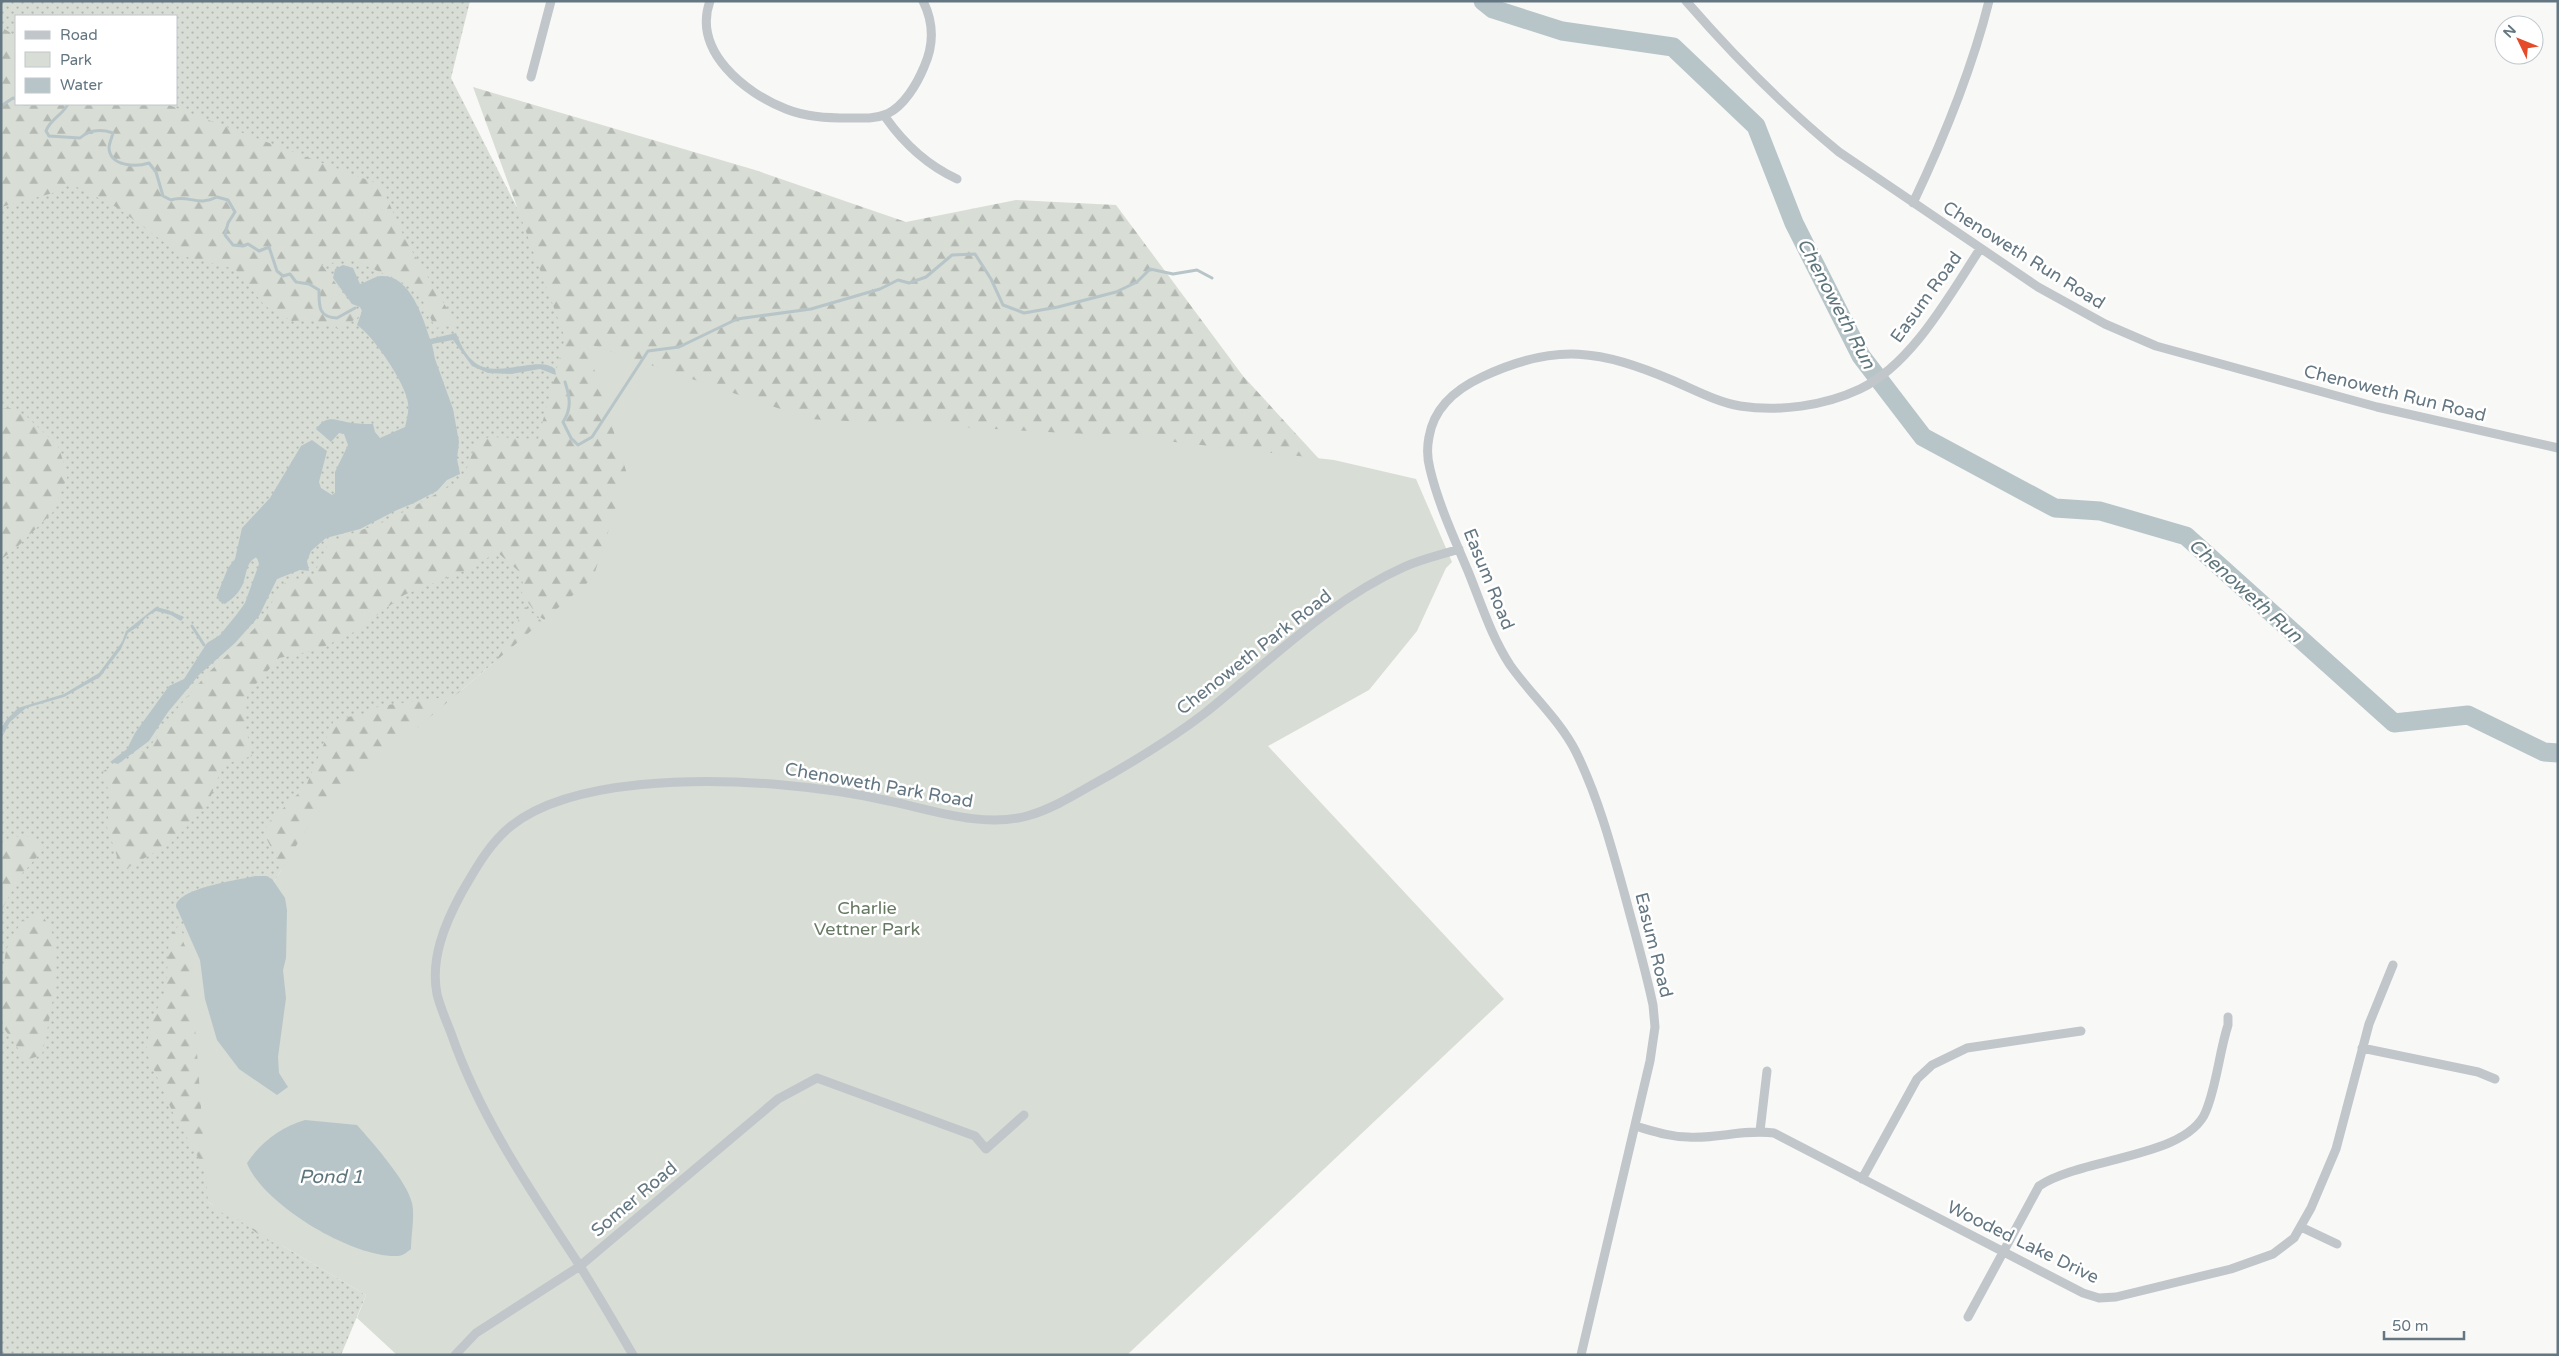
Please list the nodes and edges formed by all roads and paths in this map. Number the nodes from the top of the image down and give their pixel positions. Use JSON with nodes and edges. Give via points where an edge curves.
{"nodes":[{"id":1,"x":551,"y":1,"type":"edge"},
{"id":2,"x":710,"y":1,"type":"edge"},
{"id":3,"x":923,"y":1,"type":"edge"},
{"id":4,"x":1686,"y":1,"type":"edge"},
{"id":5,"x":1989,"y":1,"type":"edge"},
{"id":6,"x":531,"y":77,"type":"dead end"},
{"id":7,"x":887,"y":114,"type":"junction"},
{"id":8,"x":957,"y":179,"type":"dead end"},
{"id":9,"x":1913,"y":203,"type":"junction"},
{"id":10,"x":1980,"y":249,"type":"junction"},
{"id":11,"x":2558,"y":448,"type":"edge"},
{"id":12,"x":1459,"y":549,"type":"junction"},
{"id":13,"x":2393,"y":965,"type":"dead end"},
{"id":14,"x":2228,"y":1017,"type":"dead end"},
{"id":15,"x":2081,"y":1031,"type":"dead end"},
{"id":16,"x":2362,"y":1048,"type":"junction"},
{"id":17,"x":1767,"y":1071,"type":"dead end"},
{"id":18,"x":2495,"y":1079,"type":"dead end"},
{"id":19,"x":1024,"y":1115,"type":"dead end"},
{"id":20,"x":1635,"y":1126,"type":"junction"},
{"id":21,"x":1760,"y":1131,"type":"junction"},
{"id":22,"x":1862,"y":1178,"type":"junction"},
{"id":23,"x":2301,"y":1227,"type":"junction"},
{"id":24,"x":2337,"y":1244,"type":"dead end"},
{"id":25,"x":2003,"y":1252,"type":"junction"},
{"id":26,"x":580,"y":1266,"type":"junction"},
{"id":27,"x":1968,"y":1317,"type":"dead end"},
{"id":28,"x":455,"y":1355,"type":"edge"},
{"id":29,"x":633,"y":1355,"type":"edge"},
{"id":30,"x":1581,"y":1355,"type":"edge"}],
"edges":[{"from":1,"to":6,"type":"street"},
{"from":2,"to":7,"type":"street","via":[[707,29],[714,51],[720,61],[753,91],[786,109],[808,115],[868,118]]},
{"from":3,"to":7,"type":"street","via":[[931,21],[928,59],[912,90]]},
{"from":4,"to":9,"type":"street","name":"Chenoweth Run Road","via":[[1759,80],[1811,129]]},
{"from":5,"to":9,"type":"street","via":[[1975,48]]},
{"from":7,"to":8,"type":"street","via":[[886,118],[910,148],[940,171]]},
{"from":9,"to":10,"type":"street","name":"Chenoweth Run Road"},
{"from":10,"to":11,"type":"street","name":"Chenoweth Run Road","via":[[2069,306],[2156,346],[2377,407]]},
{"from":10,"to":12,"type":"street","name":"Easum Road","via":[[1915,343],[1886,373],[1840,398],[1809,405],[1757,408],[1717,400],[1626,362],[1589,354],[1548,355],[1496,370],[1472,382],[1451,396],[1436,415],[1427,454],[1429,468]]},
{"from":12,"to":20,"type":"street","name":"Easum Road","via":[[1495,639],[1576,753],[1611,846],[1653,1005],[1653,1040]]},
{"from":12,"to":26,"type":"street","name":"Chenoweth Park Road","via":[[1404,567],[1348,599],[1313,623],[1202,714],[1135,760],[1058,804],[1028,816],[1006,820],[974,819],[884,799],[778,784],[657,782],[612,787],[572,798],[537,811],[512,825],[488,849],[455,904],[439,949],[434,971],[436,985],[456,1050],[484,1112],[512,1162]]},
{"from":13,"to":16,"type":"street","name":"Wooded Lake Drive"},
{"from":14,"to":25,"type":"street","via":[[2211,1096],[2206,1111],[2194,1128],[2171,1143],[2083,1167],[2039,1186]]},
{"from":15,"to":22,"type":"street","via":[[1967,1048],[1932,1065],[1917,1079]]},
{"from":16,"to":18,"type":"street","via":[[2478,1072]]},
{"from":16,"to":23,"type":"street","name":"Wooded Lake Drive","via":[[2336,1148]]},
{"from":17,"to":21,"type":"street"},
{"from":19,"to":26,"type":"street","name":"Somer Road","via":[[986,1149],[975,1136],[817,1078],[778,1099]]},
{"from":20,"to":21,"type":"street","name":"Wooded Lake Drive","via":[[1688,1138]]},
{"from":20,"to":30,"type":"street","name":"Easum Road"},
{"from":21,"to":22,"type":"street","name":"Wooded Lake Drive","via":[[1774,1133]]},
{"from":22,"to":25,"type":"street","name":"Wooded Lake Drive"},
{"from":23,"to":24,"type":"street"},
{"from":23,"to":25,"type":"street","name":"Wooded Lake Drive","via":[[2294,1238],[2273,1254],[2231,1269],[2116,1297],[2099,1298],[2083,1293]]},
{"from":25,"to":27,"type":"street"},
{"from":26,"to":28,"type":"street","name":"Somer Road","via":[[468,1340]]},
{"from":26,"to":29,"type":"street","name":"Chenoweth Park Road"}]}
